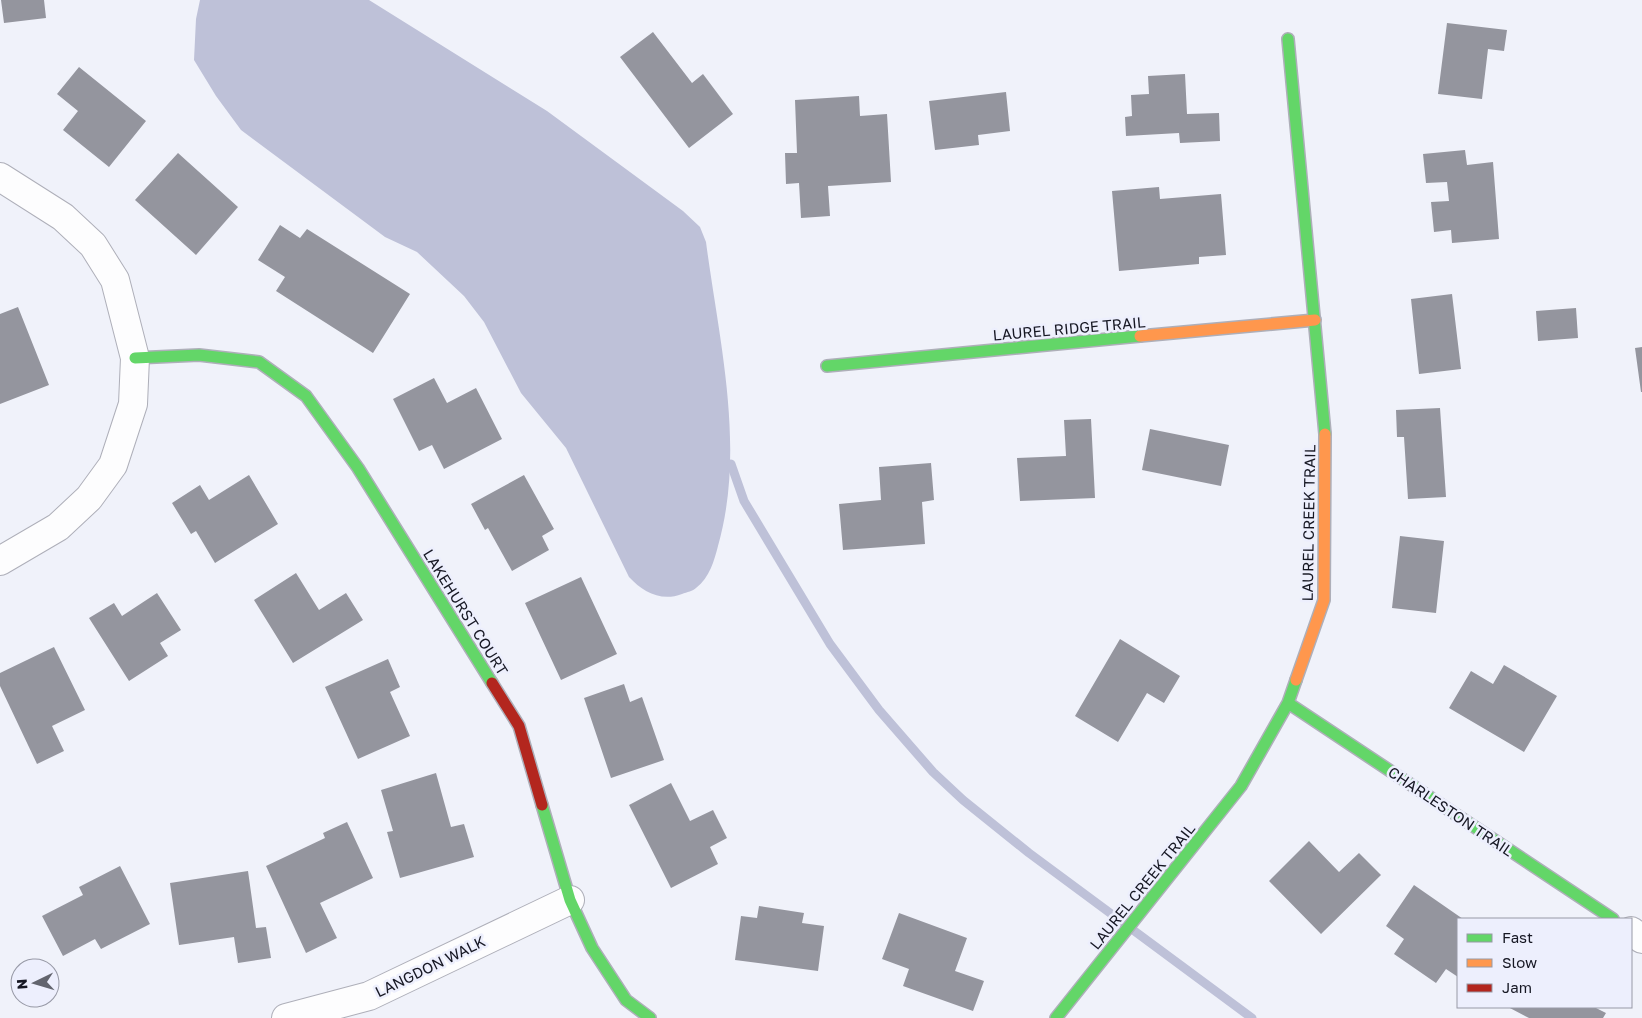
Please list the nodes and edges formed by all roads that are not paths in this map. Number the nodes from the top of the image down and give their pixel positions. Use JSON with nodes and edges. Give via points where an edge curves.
{"nodes":[{"id":1,"x":1288,"y":39,"type":"dead end"},
{"id":2,"x":0,"y":176,"type":"edge"},
{"id":3,"x":1314,"y":320,"type":"junction"},
{"id":4,"x":135,"y":358,"type":"junction"},
{"id":5,"x":827,"y":366,"type":"dead end"},
{"id":6,"x":0,"y":561,"type":"edge"},
{"id":7,"x":1288,"y":703,"type":"junction"},
{"id":8,"x":570,"y":900,"type":"junction"},
{"id":9,"x":1611,"y":918,"type":"edge"},
{"id":10,"x":286,"y":1018,"type":"edge"},
{"id":11,"x":650,"y":1018,"type":"edge"},
{"id":12,"x":1056,"y":1018,"type":"edge"}],
"edges":[{"from":1,"to":3,"type":"street","name":"LAUREL CREEK TRAIL"},
{"from":2,"to":4,"type":"street","via":[[63,217],[93,245],[116,280]]},
{"from":3,"to":5,"type":"street","name":"LAUREL RIDGE TRAIL"},
{"from":3,"to":7,"type":"street","name":"LAUREL CREEK TRAIL","via":[[1325,437],[1324,600]]},
{"from":4,"to":6,"type":"street","via":[[133,404],[113,464],[89,498],[58,526]]},
{"from":4,"to":8,"type":"street","name":"LAKEHURST COURT","via":[[199,355],[259,362],[306,396],[358,468],[519,726]]},
{"from":7,"to":9,"type":"street","name":"CHARLESTON TRAIL"},
{"from":7,"to":12,"type":"street","name":"LAUREL CREEK TRAIL","via":[[1241,786]]},
{"from":8,"to":10,"type":"street","name":"LANGDON WALK","via":[[369,996]]},
{"from":8,"to":11,"type":"street","name":"LAKEHURST COURT","via":[[592,948],[626,1000]]}]}
